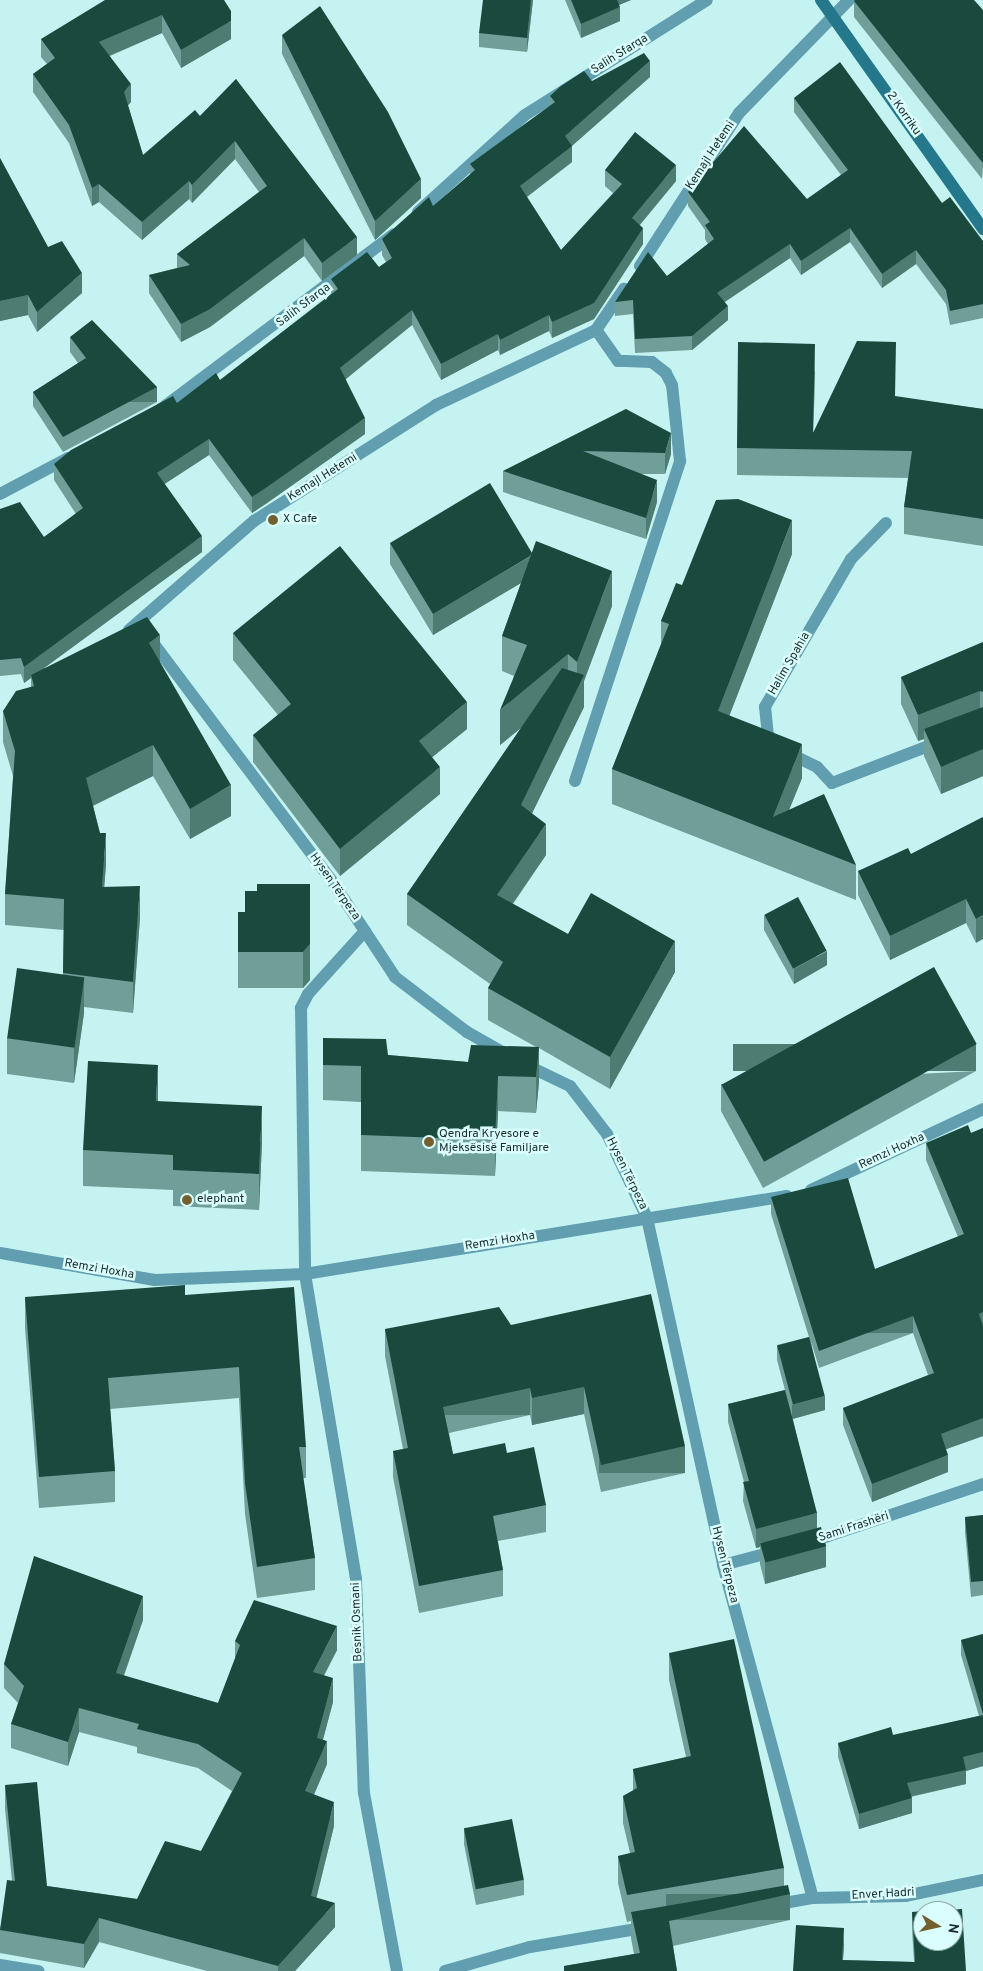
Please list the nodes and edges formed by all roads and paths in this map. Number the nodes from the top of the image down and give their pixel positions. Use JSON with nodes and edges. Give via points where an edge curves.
{"nodes":[{"id":1,"x":708,"y":0,"type":"edge"},
{"id":2,"x":821,"y":0,"type":"edge"},
{"id":3,"x":849,"y":0,"type":"edge"},
{"id":4,"x":833,"y":12,"type":"junction"},
{"id":5,"x":983,"y":229,"type":"edge"},
{"id":6,"x":596,"y":330,"type":"junction"},
{"id":7,"x":150,"y":415,"type":"edge"},
{"id":8,"x":79,"y":452,"type":"edge"},
{"id":9,"x":0,"y":494,"type":"edge"},
{"id":10,"x":886,"y":523,"type":"dead end"},
{"id":11,"x":138,"y":623,"type":"junction"},
{"id":12,"x":118,"y":638,"type":"edge"},
{"id":13,"x":957,"y":735,"type":"edge"},
{"id":14,"x":575,"y":781,"type":"dead end"},
{"id":15,"x":365,"y":931,"type":"junction"},
{"id":16,"x":983,"y":1109,"type":"edge"},
{"id":17,"x":647,"y":1218,"type":"junction"},
{"id":18,"x":0,"y":1253,"type":"edge"},
{"id":19,"x":305,"y":1274,"type":"junction"},
{"id":20,"x":983,"y":1484,"type":"edge"},
{"id":21,"x":723,"y":1565,"type":"junction"},
{"id":22,"x":983,"y":1880,"type":"edge"},
{"id":23,"x":813,"y":1898,"type":"junction"},
{"id":24,"x":754,"y":1908,"type":"edge"},
{"id":25,"x":667,"y":1924,"type":"edge"},
{"id":26,"x":0,"y":1965,"type":"edge"},
{"id":27,"x":38,"y":1971,"type":"edge"},
{"id":28,"x":397,"y":1971,"type":"edge"},
{"id":29,"x":445,"y":1971,"type":"edge"}],
"edges":[{"from":1,"to":7,"type":"street","name":"Salih Sfarqa","via":[[525,114],[368,257],[176,401]]},
{"from":2,"to":4,"type":"street","name":"2 Korriku"},
{"from":3,"to":4,"type":"street","name":"Kemajl Hetemi"},
{"from":4,"to":5,"type":"street","name":"2 Korriku"},
{"from":4,"to":6,"type":"street","name":"Kemajl Hetemi","via":[[739,113]]},
{"from":6,"to":11,"type":"street","name":"Kemajl Hetemi","via":[[436,405],[254,521]]},
{"from":6,"to":14,"type":"street","via":[[618,361],[652,362],[666,373],[672,385],[680,461]]},
{"from":8,"to":9,"type":"street"},
{"from":10,"to":13,"type":"street","name":"Halim Spahia","via":[[851,558],[764,707],[768,735],[776,747],[817,767],[832,783]]},
{"from":11,"to":12,"type":"street","name":"Kemajl Hetemi"},
{"from":11,"to":15,"type":"street","name":"Hysen Tërpeza"},
{"from":15,"to":17,"type":"street","name":"Hysen Tërpeza","via":[[395,977],[467,1032],[570,1086],[607,1134]]},
{"from":15,"to":19,"type":"street","name":"Besnik Osmani","via":[[308,994],[301,1008]]},
{"from":16,"to":17,"type":"street","name":"Remzi Hoxha","via":[[806,1193]]},
{"from":17,"to":19,"type":"street","name":"Remzi Hoxha"},
{"from":17,"to":21,"type":"street","name":"Hysen Tërpeza"},
{"from":18,"to":19,"type":"street","name":"Remzi Hoxha","via":[[155,1280]]},
{"from":19,"to":28,"type":"street","name":"Besnik Osmani","via":[[356,1579],[364,1793]]},
{"from":20,"to":21,"type":"street","name":"Sami Frashëri","via":[[826,1538]]},
{"from":21,"to":23,"type":"street","name":"Hysen Tërpeza"},
{"from":22,"to":23,"type":"street","name":"Enver Hadri","via":[[905,1896]]},
{"from":23,"to":24,"type":"street"},
{"from":25,"to":29,"type":"street","via":[[530,1947]]},
{"from":26,"to":27,"type":"street"}]}
